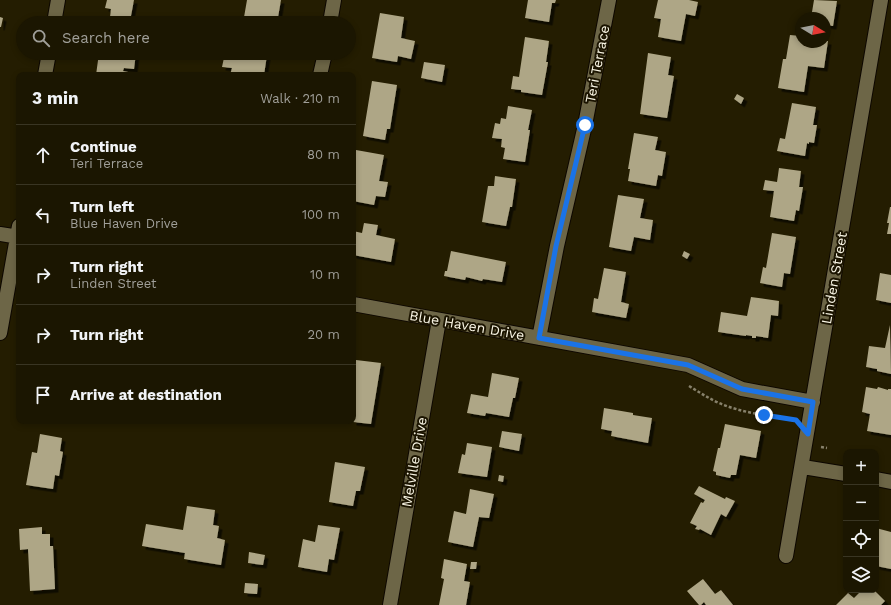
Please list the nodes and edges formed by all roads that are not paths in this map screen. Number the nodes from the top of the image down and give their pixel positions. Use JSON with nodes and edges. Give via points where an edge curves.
{"nodes":[{"id":1,"x":58,"y":0,"type":"edge"},
{"id":2,"x":334,"y":0,"type":"edge"},
{"id":3,"x":609,"y":0,"type":"edge"},
{"id":4,"x":881,"y":0,"type":"edge"},
{"id":5,"x":55,"y":16,"type":"edge"},
{"id":6,"x":331,"y":16,"type":"edge"},
{"id":7,"x":48,"y":60,"type":"edge"},
{"id":8,"x":323,"y":60,"type":"edge"},
{"id":9,"x":46,"y":72,"type":"edge"},
{"id":10,"x":321,"y":72,"type":"edge"},
{"id":11,"x":16,"y":233,"type":"edge"},
{"id":12,"x":0,"y":234,"type":"edge"},
{"id":13,"x":16,"y":244,"type":"edge"},
{"id":14,"x":356,"y":305,"type":"edge"},
{"id":15,"x":439,"y":320,"type":"junction"},
{"id":16,"x":0,"y":333,"type":"edge"},
{"id":17,"x":539,"y":338,"type":"junction"},
{"id":18,"x":813,"y":402,"type":"junction"},
{"id":19,"x":802,"y":467,"type":"junction"},
{"id":20,"x":843,"y":474,"type":"edge"},
{"id":21,"x":879,"y":480,"type":"edge"},
{"id":22,"x":891,"y":482,"type":"edge"},
{"id":23,"x":786,"y":556,"type":"dead end"},
{"id":24,"x":390,"y":605,"type":"edge"}],
"edges":[{"from":1,"to":5,"type":"street"},
{"from":2,"to":6,"type":"street"},
{"from":3,"to":17,"type":"street","name":"Teri Terrace","via":[[585,125],[556,246]]},
{"from":4,"to":18,"type":"street","name":"Linden Street"},
{"from":7,"to":9,"type":"street"},
{"from":8,"to":10,"type":"street"},
{"from":11,"to":12,"type":"street"},
{"from":13,"to":16,"type":"street"},
{"from":14,"to":15,"type":"street","name":"Blue Haven Drive"},
{"from":15,"to":17,"type":"street","name":"Blue Haven Drive"},
{"from":15,"to":24,"type":"street","name":"Melville Drive"},
{"from":17,"to":18,"type":"street","name":"Blue Haven Drive","via":[[688,365],[742,389]]},
{"from":18,"to":19,"type":"street","name":"Linden Street"},
{"from":19,"to":20,"type":"street"},
{"from":19,"to":23,"type":"street","name":"Linden Street"},
{"from":21,"to":22,"type":"street"}]}
